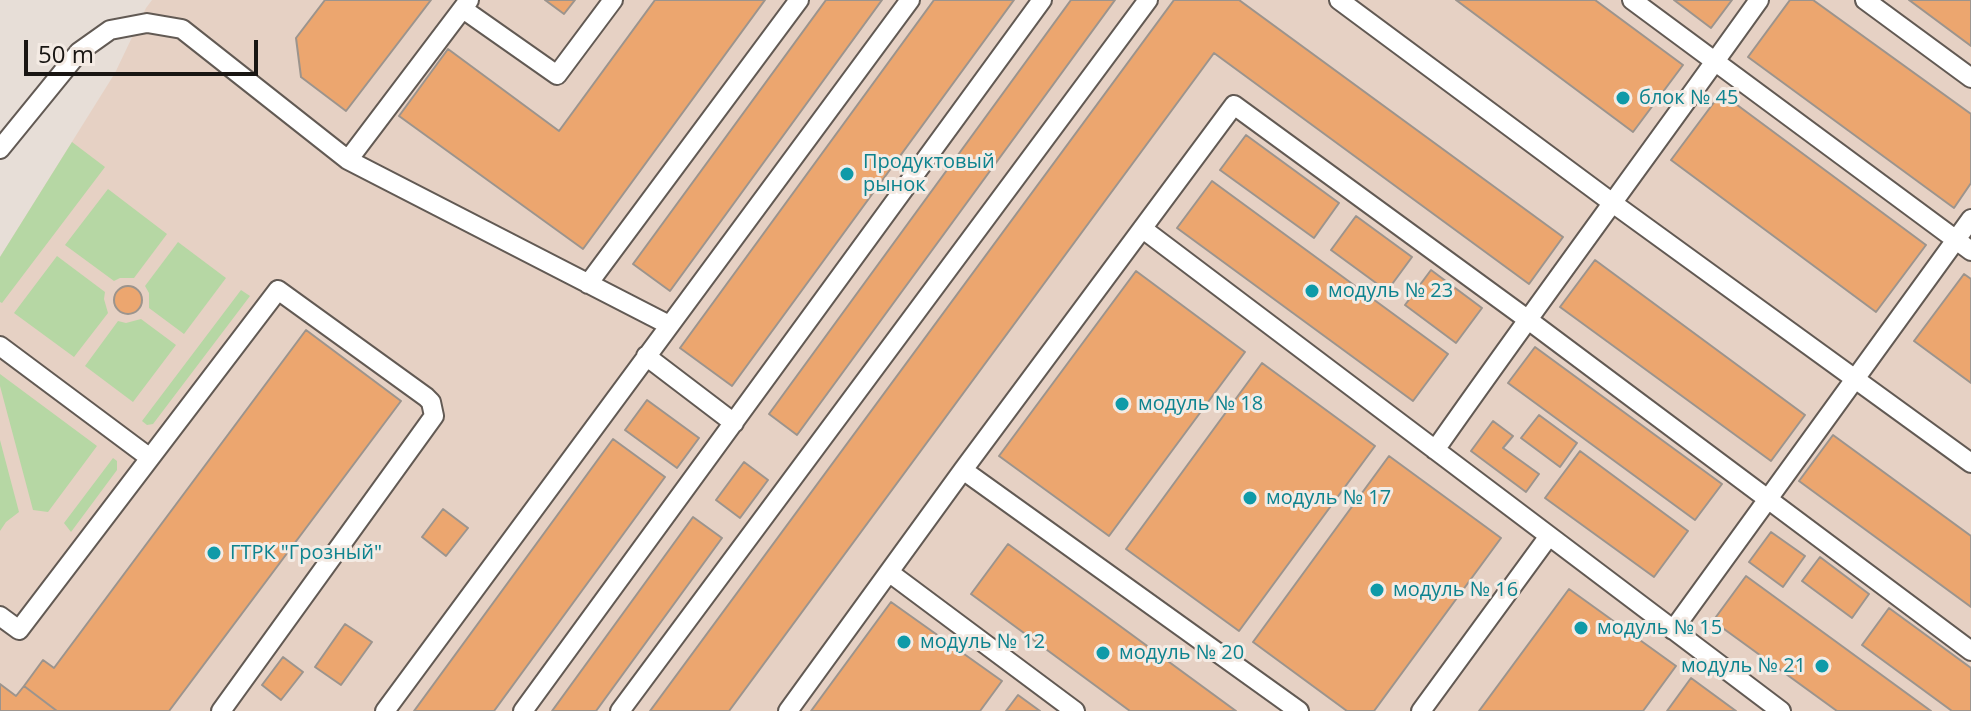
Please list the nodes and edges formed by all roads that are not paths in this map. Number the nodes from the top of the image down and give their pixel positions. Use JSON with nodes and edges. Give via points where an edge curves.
{"nodes":[{"id":1,"x":613,"y":0,"type":"edge"},
{"id":2,"x":799,"y":0,"type":"edge"},
{"id":3,"x":910,"y":0,"type":"edge"},
{"id":4,"x":1042,"y":0,"type":"edge"},
{"id":5,"x":1148,"y":0,"type":"edge"},
{"id":6,"x":1339,"y":0,"type":"edge"},
{"id":7,"x":1632,"y":0,"type":"edge"},
{"id":8,"x":1759,"y":0,"type":"edge"},
{"id":9,"x":1865,"y":0,"type":"edge"},
{"id":10,"x":466,"y":4,"type":"edge"},
{"id":11,"x":1715,"y":62,"type":"junction"},
{"id":12,"x":1971,"y":78,"type":"edge"},
{"id":13,"x":0,"y":149,"type":"edge"},
{"id":14,"x":348,"y":160,"type":"junction"},
{"id":15,"x":1614,"y":204,"type":"junction"},
{"id":16,"x":1971,"y":219,"type":"edge"},
{"id":17,"x":1143,"y":229,"type":"junction"},
{"id":18,"x":1964,"y":246,"type":"edge"},
{"id":19,"x":588,"y":284,"type":"junction"},
{"id":20,"x":1527,"y":319,"type":"junction"},
{"id":21,"x":669,"y":325,"type":"junction"},
{"id":22,"x":0,"y":346,"type":"edge"},
{"id":23,"x":646,"y":356,"type":"junction"},
{"id":24,"x":1855,"y":380,"type":"junction"},
{"id":25,"x":734,"y":423,"type":"junction"},
{"id":26,"x":1435,"y":450,"type":"junction"},
{"id":27,"x":150,"y":458,"type":"junction"},
{"id":28,"x":1971,"y":463,"type":"edge"},
{"id":29,"x":963,"y":470,"type":"junction"},
{"id":30,"x":1768,"y":500,"type":"junction"},
{"id":31,"x":1549,"y":536,"type":"junction"},
{"id":32,"x":890,"y":573,"type":"junction"},
{"id":33,"x":0,"y":616,"type":"edge"},
{"id":34,"x":1673,"y":630,"type":"junction"},
{"id":35,"x":1971,"y":651,"type":"edge"},
{"id":36,"x":221,"y":711,"type":"edge"},
{"id":37,"x":385,"y":711,"type":"edge"},
{"id":38,"x":523,"y":711,"type":"edge"},
{"id":39,"x":620,"y":711,"type":"edge"},
{"id":40,"x":788,"y":711,"type":"edge"},
{"id":41,"x":1075,"y":711,"type":"edge"},
{"id":42,"x":1299,"y":711,"type":"edge"},
{"id":43,"x":1421,"y":711,"type":"edge"},
{"id":44,"x":1781,"y":711,"type":"edge"}],
"edges":[{"from":1,"to":10,"type":"lane","via":[[557,75]]},
{"from":2,"to":19,"type":"lane"},
{"from":3,"to":21,"type":"lane"},
{"from":4,"to":25,"type":"lane"},
{"from":5,"to":39,"type":"lane"},
{"from":6,"to":15,"type":"lane"},
{"from":7,"to":11,"type":"lane"},
{"from":8,"to":11,"type":"lane"},
{"from":9,"to":12,"type":"lane"},
{"from":10,"to":14,"type":"lane"},
{"from":11,"to":15,"type":"lane"},
{"from":11,"to":18,"type":"lane"},
{"from":13,"to":14,"type":"lane","via":[[79,52],[110,30],[147,23],[182,29]]},
{"from":14,"to":19,"type":"lane"},
{"from":15,"to":20,"type":"lane"},
{"from":15,"to":24,"type":"lane"},
{"from":16,"to":18,"type":"lane"},
{"from":17,"to":20,"type":"lane","via":[[1234,105]]},
{"from":17,"to":26,"type":"lane"},
{"from":17,"to":29,"type":"lane"},
{"from":18,"to":24,"type":"lane"},
{"from":19,"to":21,"type":"lane"},
{"from":20,"to":26,"type":"lane"},
{"from":20,"to":30,"type":"lane"},
{"from":21,"to":23,"type":"lane"},
{"from":22,"to":27,"type":"lane"},
{"from":23,"to":25,"type":"lane"},
{"from":23,"to":37,"type":"lane"},
{"from":24,"to":28,"type":"lane"},
{"from":24,"to":30,"type":"lane"},
{"from":25,"to":38,"type":"lane"},
{"from":26,"to":31,"type":"lane"},
{"from":27,"to":33,"type":"lane","via":[[19,630]]},
{"from":27,"to":36,"type":"lane","via":[[278,290],[426,397],[434,409],[430,423]]},
{"from":29,"to":32,"type":"lane"},
{"from":29,"to":42,"type":"lane"},
{"from":30,"to":34,"type":"lane"},
{"from":30,"to":35,"type":"lane"},
{"from":31,"to":34,"type":"lane"},
{"from":31,"to":43,"type":"lane"},
{"from":32,"to":40,"type":"lane"},
{"from":32,"to":41,"type":"lane"},
{"from":34,"to":44,"type":"lane"}]}
